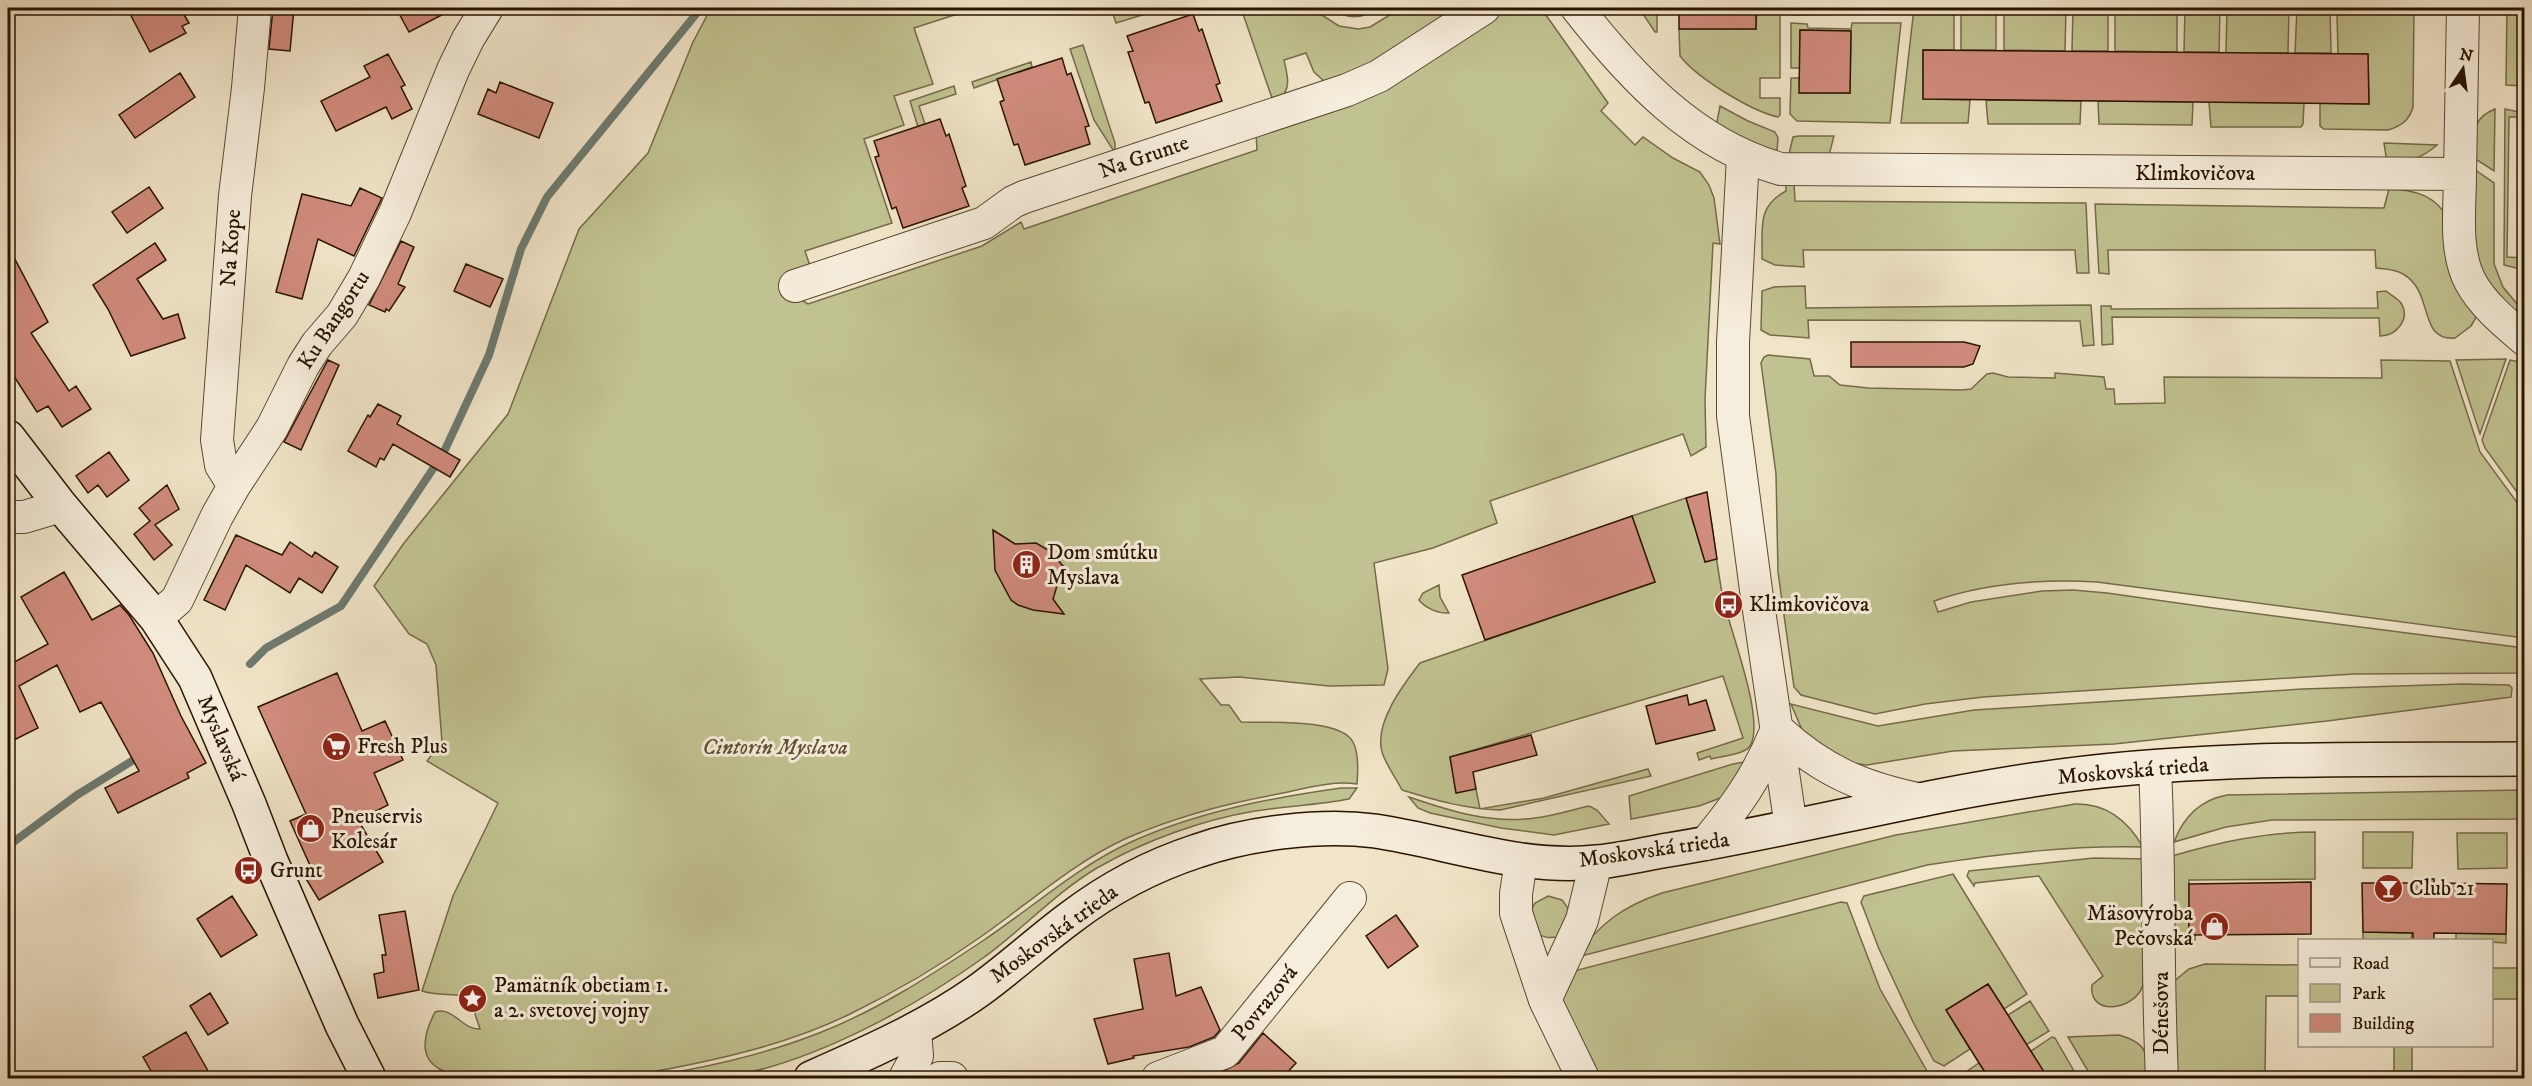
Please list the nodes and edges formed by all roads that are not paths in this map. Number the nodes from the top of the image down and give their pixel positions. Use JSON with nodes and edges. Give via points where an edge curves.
{"nodes":[{"id":1,"x":255,"y":8,"type":"edge"},
{"id":2,"x":488,"y":8,"type":"edge"},
{"id":3,"x":1484,"y":8,"type":"edge"},
{"id":4,"x":1577,"y":8,"type":"edge"},
{"id":5,"x":2463,"y":8,"type":"edge"},
{"id":6,"x":1743,"y":157,"type":"junction"},
{"id":7,"x":2460,"y":174,"type":"junction"},
{"id":8,"x":795,"y":286,"type":"dead end"},
{"id":9,"x":2524,"y":339,"type":"edge"},
{"id":10,"x":8,"y":437,"type":"edge"},
{"id":11,"x":234,"y":486,"type":"junction"},
{"id":12,"x":61,"y":506,"type":"junction"},
{"id":13,"x":8,"y":517,"type":"edge"},
{"id":14,"x":156,"y":618,"type":"junction"},
{"id":15,"x":1777,"y":729,"type":"junction"},
{"id":16,"x":2524,"y":759,"type":"edge"},
{"id":17,"x":2155,"y":768,"type":"junction"},
{"id":18,"x":1923,"y":800,"type":"junction"},
{"id":19,"x":1791,"y":827,"type":"junction"},
{"id":20,"x":1705,"y":844,"type":"junction"},
{"id":21,"x":1521,"y":861,"type":"junction"},
{"id":22,"x":1596,"y":862,"type":"junction"},
{"id":23,"x":1350,"y":898,"type":"dead end"},
{"id":24,"x":1545,"y":1000,"type":"junction"},
{"id":25,"x":342,"y":1025,"type":"junction"},
{"id":26,"x":915,"y":1029,"type":"junction"},
{"id":27,"x":369,"y":1078,"type":"edge"},
{"id":28,"x":396,"y":1078,"type":"edge"},
{"id":29,"x":811,"y":1078,"type":"edge"},
{"id":30,"x":905,"y":1078,"type":"edge"},
{"id":31,"x":940,"y":1078,"type":"edge"},
{"id":32,"x":952,"y":1078,"type":"edge"},
{"id":33,"x":1158,"y":1078,"type":"edge"},
{"id":34,"x":1583,"y":1078,"type":"edge"},
{"id":35,"x":2162,"y":1078,"type":"edge"}],
"edges":[{"from":1,"to":11,"type":"street","name":"Na Kope","via":[[235,196],[217,440],[221,465]]},
{"from":2,"to":11,"type":"street","name":"Ku Bangortu","via":[[453,70],[364,278],[303,366],[272,428]]},
{"from":3,"to":8,"type":"street","name":"Na Grunte","via":[[1379,76],[1347,90],[1024,197],[984,223]]},
{"from":4,"to":6,"type":"street","name":"Klimkovičova","via":[[1636,79],[1697,129]]},
{"from":5,"to":7,"type":"street"},
{"from":6,"to":7,"type":"street","name":"Klimkovičova","via":[[1781,169],[1821,171]]},
{"from":6,"to":15,"type":"street","via":[[1732,342],[1733,416]]},
{"from":7,"to":9,"type":"street","via":[[2461,248],[2467,273],[2481,297]]},
{"from":10,"to":12,"type":"street","name":"Myslavská"},
{"from":11,"to":14,"type":"street","name":"Ku Bangortu","via":[[177,600]]},
{"from":12,"to":13,"type":"street","via":[[24,517]]},
{"from":12,"to":14,"type":"street","name":"Myslavská"},
{"from":14,"to":25,"type":"street","name":"Myslavská","via":[[206,701]]},
{"from":15,"to":18,"type":"street","via":[[1812,758],[1846,778],[1884,792]]},
{"from":15,"to":19,"type":"street"},
{"from":15,"to":20,"type":"street","via":[[1741,800]]},
{"from":16,"to":17,"type":"street","name":"Moskovská trieda","via":[[2324,760]]},
{"from":17,"to":18,"type":"street","name":"Moskovská trieda","via":[[2042,778]]},
{"from":17,"to":35,"type":"street","name":"Dénešova"},
{"from":18,"to":19,"type":"street","name":"Moskovská trieda"},
{"from":19,"to":20,"type":"street","name":"Moskovská trieda"},
{"from":20,"to":22,"type":"street","name":"Moskovská trieda"},
{"from":21,"to":22,"type":"street","name":"Moskovská trieda"},
{"from":21,"to":24,"type":"street","via":[[1516,913]]},
{"from":21,"to":26,"type":"street","name":"Moskovská trieda","via":[[1372,831],[1310,829],[1200,849],[1113,889],[977,992]]},
{"from":22,"to":24,"type":"street","via":[[1582,920]]},
{"from":23,"to":33,"type":"street","name":"Povrazová","via":[[1225,1052]]},
{"from":24,"to":34,"type":"street"},
{"from":25,"to":27,"type":"street","name":"Myslavská"},
{"from":25,"to":28,"type":"street"},
{"from":26,"to":29,"type":"street","name":"Moskovská trieda"},
{"from":26,"to":30,"type":"street","via":[[917,1056]]},
{"from":31,"to":32,"type":"street"}]}
